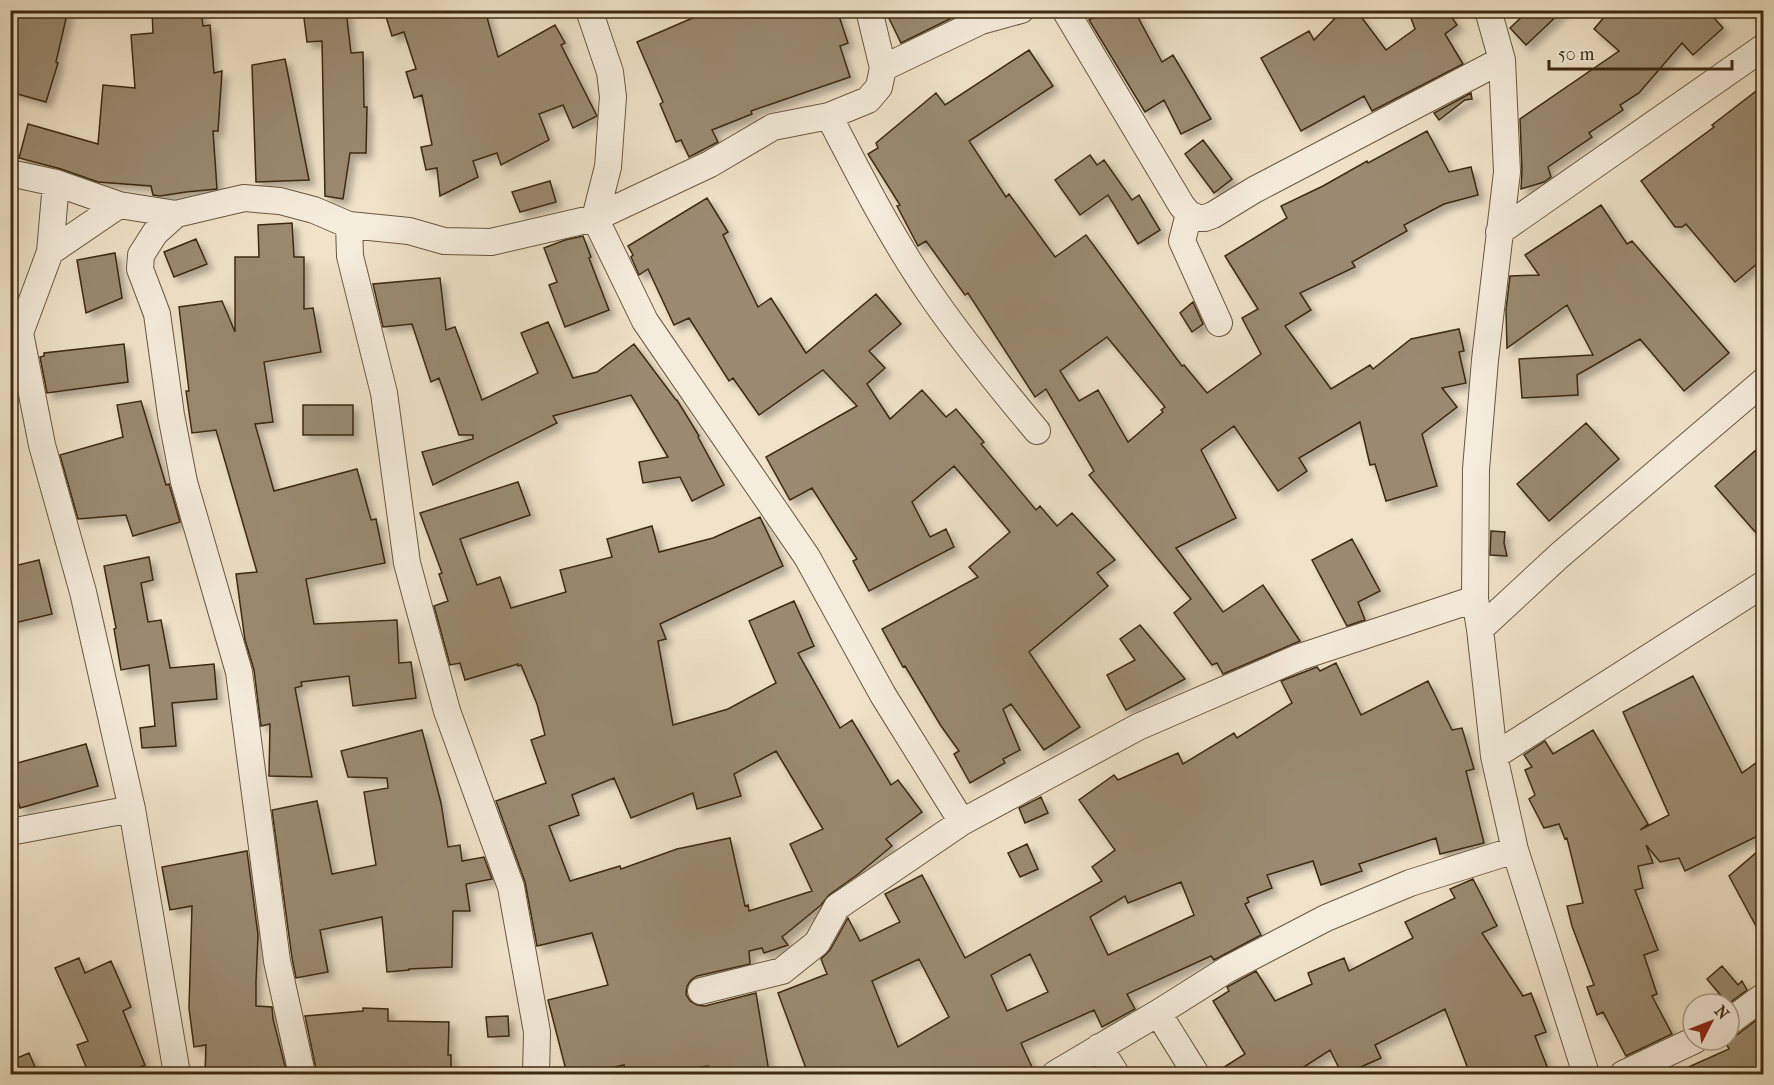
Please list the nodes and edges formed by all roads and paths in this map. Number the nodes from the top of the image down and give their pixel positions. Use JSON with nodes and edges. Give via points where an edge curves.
{"nodes":[{"id":1,"x":589,"y":10,"type":"edge"},
{"id":2,"x":869,"y":10,"type":"edge"},
{"id":3,"x":1021,"y":10,"type":"edge"},
{"id":4,"x":1065,"y":10,"type":"edge"},
{"id":5,"x":1488,"y":10,"type":"edge"},
{"id":6,"x":1764,"y":47,"type":"edge"},
{"id":7,"x":1502,"y":60,"type":"junction"},
{"id":8,"x":883,"y":68,"type":"junction"},
{"id":9,"x":830,"y":116,"type":"junction"},
{"id":10,"x":10,"y":173,"type":"edge"},
{"id":11,"x":56,"y":183,"type":"junction"},
{"id":12,"x":119,"y":205,"type":"junction"},
{"id":13,"x":176,"y":214,"type":"junction"},
{"id":14,"x":1189,"y":214,"type":"junction"},
{"id":15,"x":595,"y":218,"type":"junction"},
{"id":16,"x":349,"y":225,"type":"junction"},
{"id":17,"x":1499,"y":232,"type":"junction"},
{"id":18,"x":50,"y":252,"type":"junction"},
{"id":19,"x":1219,"y":323,"type":"dead end"},
{"id":20,"x":1764,"y":381,"type":"edge"},
{"id":21,"x":1037,"y":431,"type":"dead end"},
{"id":22,"x":1764,"y":584,"type":"edge"},
{"id":23,"x":1474,"y":599,"type":"junction"},
{"id":24,"x":1480,"y":629,"type":"junction"},
{"id":25,"x":1494,"y":756,"type":"junction"},
{"id":26,"x":132,"y":809,"type":"junction"},
{"id":27,"x":962,"y":822,"type":"junction"},
{"id":28,"x":10,"y":831,"type":"edge"},
{"id":29,"x":1515,"y":850,"type":"junction"},
{"id":30,"x":701,"y":991,"type":"dead end"},
{"id":31,"x":1764,"y":996,"type":"edge"},
{"id":32,"x":1158,"y":1013,"type":"junction"},
{"id":33,"x":1741,"y":1013,"type":"edge"},
{"id":34,"x":1099,"y":1047,"type":"junction"},
{"id":35,"x":1681,"y":1047,"type":"edge"},
{"id":36,"x":177,"y":1074,"type":"edge"},
{"id":37,"x":302,"y":1074,"type":"edge"},
{"id":38,"x":536,"y":1074,"type":"edge"},
{"id":39,"x":1055,"y":1074,"type":"edge"},
{"id":40,"x":1116,"y":1074,"type":"edge"},
{"id":41,"x":1196,"y":1074,"type":"edge"},
{"id":42,"x":1586,"y":1074,"type":"edge"},
{"id":43,"x":1623,"y":1074,"type":"edge"}],
"edges":[{"from":1,"to":15,"type":"street","via":[[610,72],[613,97],[608,167]]},
{"from":2,"to":8,"type":"street"},
{"from":3,"to":8,"type":"street","via":[[981,21]]},
{"from":4,"to":14,"type":"street"},
{"from":5,"to":7,"type":"street"},
{"from":6,"to":17,"type":"street"},
{"from":7,"to":14,"type":"street","via":[[1213,215],[1198,218]]},
{"from":7,"to":17,"type":"street","via":[[1507,172]]},
{"from":8,"to":9,"type":"street","via":[[875,94]]},
{"from":9,"to":15,"type":"street","via":[[773,127],[710,164]]},
{"from":9,"to":21,"type":"street","via":[[932,297]]},
{"from":10,"to":11,"type":"street"},
{"from":11,"to":12,"type":"street"},
{"from":11,"to":18,"type":"street"},
{"from":12,"to":13,"type":"street"},
{"from":12,"to":18,"type":"street"},
{"from":13,"to":16,"type":"street","via":[[244,198],[280,201]]},
{"from":13,"to":37,"type":"street","via":[[155,233],[141,255],[140,269],[157,314],[184,482],[239,672],[277,962]]},
{"from":14,"to":19,"type":"street","via":[[1182,241]]},
{"from":15,"to":16,"type":"street","via":[[491,242],[444,241],[409,231]]},
{"from":15,"to":27,"type":"street","via":[[645,321],[807,557],[883,695]]},
{"from":16,"to":38,"type":"street","via":[[350,256],[384,393],[407,563],[447,711],[511,887],[537,1032]]},
{"from":17,"to":23,"type":"street","via":[[1476,469]]},
{"from":18,"to":26,"type":"street","via":[[20,333],[42,445],[84,592]]},
{"from":20,"to":24,"type":"street","via":[[1560,555]]},
{"from":22,"to":25,"type":"street"},
{"from":23,"to":24,"type":"street"},
{"from":23,"to":27,"type":"street","via":[[1300,657],[1138,727]]},
{"from":24,"to":25,"type":"street"},
{"from":25,"to":29,"type":"street"},
{"from":26,"to":28,"type":"street"},
{"from":26,"to":36,"type":"street"},
{"from":27,"to":30,"type":"street","via":[[837,907],[817,943],[782,971]]},
{"from":29,"to":32,"type":"street","via":[[1410,883],[1326,918],[1228,969]]},
{"from":29,"to":42,"type":"street"},
{"from":31,"to":33,"type":"street"},
{"from":32,"to":34,"type":"street"},
{"from":32,"to":41,"type":"street"},
{"from":34,"to":39,"type":"street"},
{"from":34,"to":40,"type":"street"},
{"from":35,"to":43,"type":"street"}]}
